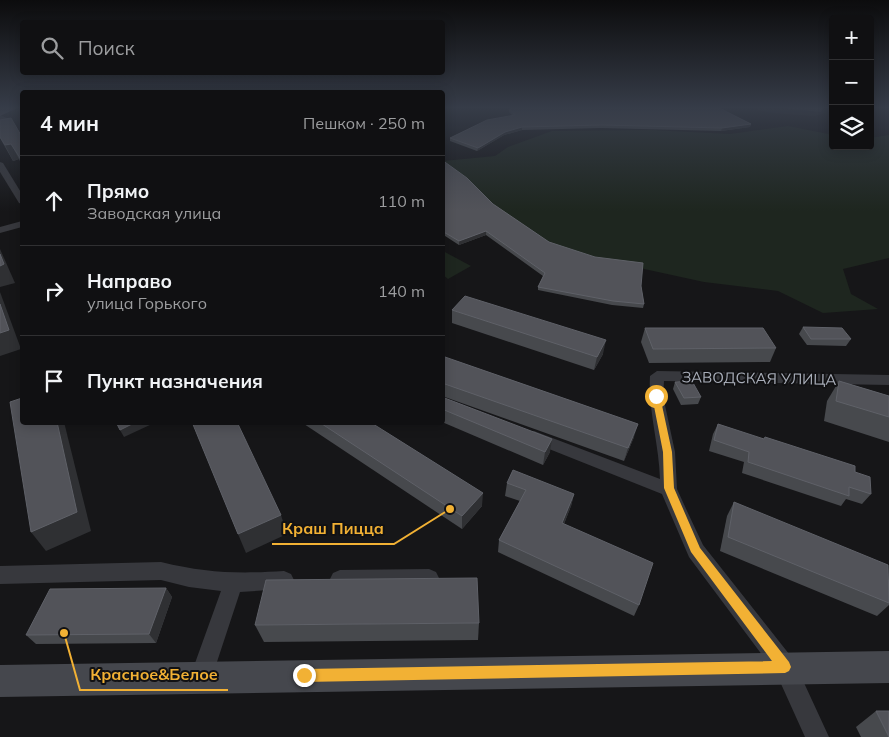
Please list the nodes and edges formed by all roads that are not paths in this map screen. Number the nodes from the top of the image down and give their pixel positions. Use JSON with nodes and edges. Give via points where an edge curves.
{"nodes":[{"id":1,"x":0,"y":165,"type":"edge"},
{"id":2,"x":20,"y":199,"type":"edge"},
{"id":3,"x":20,"y":225,"type":"edge"},
{"id":4,"x":0,"y":230,"type":"edge"},
{"id":5,"x":889,"y":380,"type":"edge"},
{"id":6,"x":515,"y":430,"type":"edge"},
{"id":7,"x":669,"y":488,"type":"junction"},
{"id":8,"x":0,"y":575,"type":"edge"},
{"id":9,"x":429,"y":578,"type":"edge"},
{"id":10,"x":302,"y":580,"type":"edge"},
{"id":11,"x":321,"y":580,"type":"edge"},
{"id":12,"x":233,"y":583,"type":"junction"},
{"id":13,"x":785,"y":667,"type":"junction"},
{"id":14,"x":889,"y":667,"type":"edge"},
{"id":15,"x":202,"y":677,"type":"junction"},
{"id":16,"x":0,"y":680,"type":"edge"},
{"id":17,"x":818,"y":737,"type":"edge"}],
"edges":[{"from":1,"to":2,"type":"street"},
{"from":3,"to":4,"type":"street"},
{"from":5,"to":7,"type":"street","name":"ЗАВОДСКАЯ УЛИЦА","via":[[657,376],[656,396],[667,452]]},
{"from":6,"to":7,"type":"street"},
{"from":7,"to":13,"type":"street","name":"ЗАВОДСКАЯ УЛИЦА","via":[[696,552]]},
{"from":8,"to":12,"type":"street","via":[[161,571]]},
{"from":9,"to":11,"type":"street"},
{"from":10,"to":12,"type":"street"},
{"from":12,"to":15,"type":"street"},
{"from":13,"to":14,"type":"main road"},
{"from":13,"to":15,"type":"main road"},
{"from":13,"to":17,"type":"street","name":"ЗАВОДСКАЯ УЛИЦА"},
{"from":15,"to":16,"type":"main road"}]}
